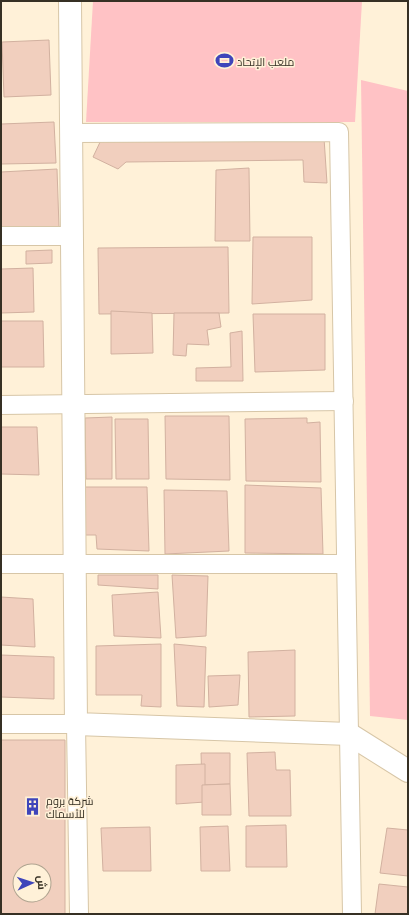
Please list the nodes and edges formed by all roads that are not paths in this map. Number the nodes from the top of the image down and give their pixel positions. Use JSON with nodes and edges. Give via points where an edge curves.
{"nodes":[{"id":1,"x":70,"y":1,"type":"edge"},
{"id":2,"x":72,"y":133,"type":"junction"},
{"id":3,"x":1,"y":236,"type":"edge"},
{"id":4,"x":72,"y":236,"type":"junction"},
{"id":5,"x":344,"y":401,"type":"junction"},
{"id":6,"x":1,"y":404,"type":"edge"},
{"id":7,"x":73,"y":404,"type":"junction"},
{"id":8,"x":1,"y":564,"type":"edge"},
{"id":9,"x":346,"y":564,"type":"junction"},
{"id":10,"x":74,"y":565,"type":"junction"},
{"id":11,"x":1,"y":724,"type":"edge"},
{"id":12,"x":76,"y":724,"type":"junction"},
{"id":13,"x":349,"y":734,"type":"junction"},
{"id":14,"x":408,"y":771,"type":"edge"},
{"id":15,"x":79,"y":914,"type":"edge"},
{"id":16,"x":352,"y":914,"type":"edge"}],
"edges":[{"from":1,"to":2,"type":"street"},
{"from":2,"to":4,"type":"street"},
{"from":2,"to":5,"type":"street","via":[[339,132]]},
{"from":3,"to":4,"type":"street"},
{"from":4,"to":7,"type":"street"},
{"from":5,"to":7,"type":"street"},
{"from":5,"to":9,"type":"street"},
{"from":6,"to":7,"type":"street"},
{"from":7,"to":10,"type":"street"},
{"from":8,"to":10,"type":"street"},
{"from":9,"to":10,"type":"street"},
{"from":9,"to":13,"type":"street"},
{"from":10,"to":12,"type":"street"},
{"from":11,"to":12,"type":"street"},
{"from":12,"to":13,"type":"street"},
{"from":12,"to":15,"type":"street"},
{"from":13,"to":14,"type":"street"},
{"from":13,"to":16,"type":"street"}]}
